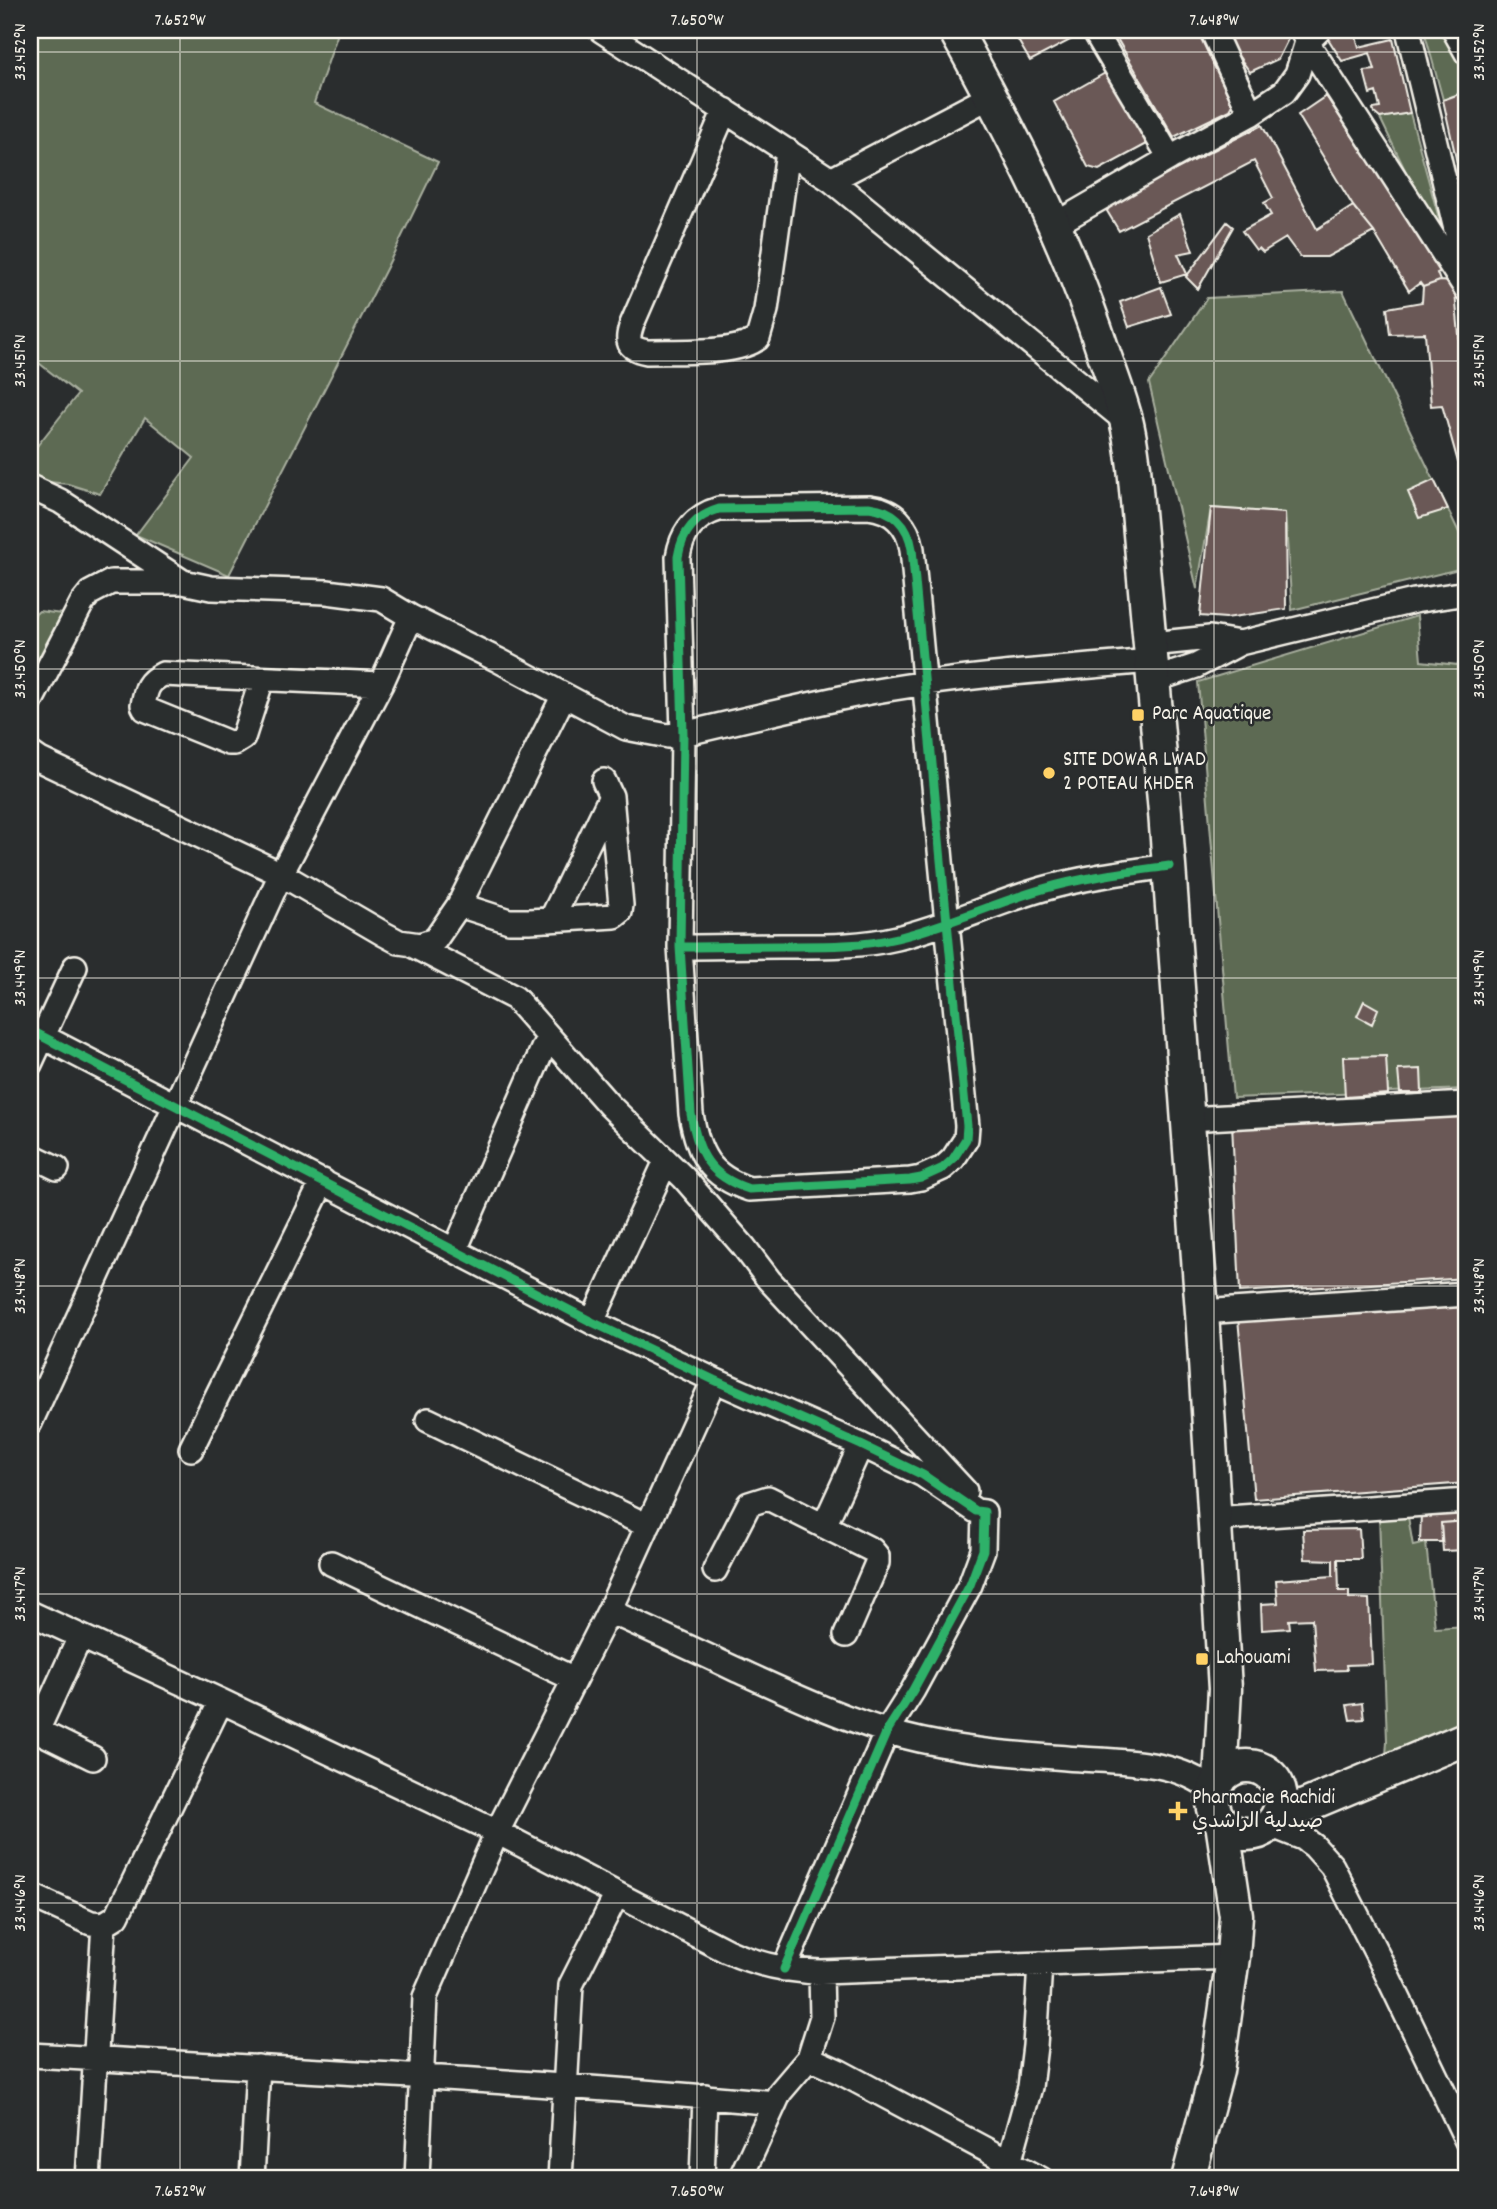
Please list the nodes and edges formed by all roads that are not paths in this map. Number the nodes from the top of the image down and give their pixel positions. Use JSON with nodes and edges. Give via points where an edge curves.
{"nodes":[{"id":1,"x":600,"y":30,"type":"edge"},
{"id":2,"x":955,"y":30,"type":"edge"},
{"id":3,"x":1094,"y":30,"type":"edge"},
{"id":4,"x":1212,"y":30,"type":"edge"},
{"id":5,"x":1408,"y":30,"type":"edge"},
{"id":6,"x":1454,"y":30,"type":"edge"},
{"id":7,"x":1309,"y":34,"type":"edge"},
{"id":8,"x":1467,"y":53,"type":"edge"},
{"id":9,"x":991,"y":96,"type":"junction"},
{"id":10,"x":725,"y":110,"type":"junction"},
{"id":11,"x":1251,"y":114,"type":"junction"},
{"id":12,"x":788,"y":151,"type":"junction"},
{"id":13,"x":1170,"y":158,"type":"junction"},
{"id":14,"x":831,"y":180,"type":"junction"},
{"id":15,"x":1056,"y":224,"type":"junction"},
{"id":16,"x":1467,"y":275,"type":"edge"},
{"id":17,"x":1467,"y":290,"type":"edge"},
{"id":18,"x":1127,"y":422,"type":"junction"},
{"id":19,"x":30,"y":487,"type":"edge"},
{"id":20,"x":183,"y":582,"type":"junction"},
{"id":21,"x":1467,"y":593,"type":"edge"},
{"id":22,"x":411,"y":617,"type":"junction"},
{"id":23,"x":1240,"y":643,"type":"junction"},
{"id":24,"x":1152,"y":662,"type":"junction"},
{"id":25,"x":262,"y":679,"type":"junction"},
{"id":26,"x":381,"y":684,"type":"junction"},
{"id":27,"x":924,"y":685,"type":"junction"},
{"id":28,"x":564,"y":695,"type":"junction"},
{"id":29,"x":30,"y":703,"type":"edge"},
{"id":30,"x":683,"y":734,"type":"junction"},
{"id":31,"x":30,"y":753,"type":"edge"},
{"id":32,"x":1169,"y":866,"type":"junction"},
{"id":33,"x":281,"y":874,"type":"junction"},
{"id":34,"x":459,"y":905,"type":"junction"},
{"id":35,"x":551,"y":920,"type":"junction"},
{"id":36,"x":947,"y":923,"type":"junction"},
{"id":37,"x":410,"y":944,"type":"junction"},
{"id":38,"x":680,"y":947,"type":"junction"},
{"id":39,"x":75,"y":967,"type":"dead end"},
{"id":40,"x":36,"y":1033,"type":"edge"},
{"id":41,"x":548,"y":1037,"type":"junction"},
{"id":42,"x":30,"y":1064,"type":"edge"},
{"id":43,"x":1467,"y":1104,"type":"edge"},
{"id":44,"x":177,"y":1105,"type":"junction"},
{"id":45,"x":1188,"y":1119,"type":"junction"},
{"id":46,"x":30,"y":1155,"type":"edge"},
{"id":47,"x":666,"y":1161,"type":"junction"},
{"id":48,"x":57,"y":1168,"type":"dead end"},
{"id":49,"x":323,"y":1181,"type":"junction"},
{"id":50,"x":456,"y":1250,"type":"junction"},
{"id":51,"x":1467,"y":1294,"type":"edge"},
{"id":52,"x":1202,"y":1312,"type":"junction"},
{"id":53,"x":592,"y":1322,"type":"junction"},
{"id":54,"x":714,"y":1380,"type":"junction"},
{"id":55,"x":428,"y":1420,"type":"dead end"},
{"id":56,"x":30,"y":1423,"type":"edge"},
{"id":57,"x":861,"y":1445,"type":"junction"},
{"id":58,"x":191,"y":1449,"type":"dead end"},
{"id":59,"x":1467,"y":1501,"type":"edge"},
{"id":60,"x":984,"y":1512,"type":"junction"},
{"id":61,"x":1214,"y":1519,"type":"junction"},
{"id":62,"x":648,"y":1526,"type":"junction"},
{"id":63,"x":824,"y":1526,"type":"junction"},
{"id":64,"x":331,"y":1563,"type":"dead end"},
{"id":65,"x":715,"y":1570,"type":"dead end"},
{"id":66,"x":609,"y":1611,"type":"junction"},
{"id":67,"x":30,"y":1613,"type":"edge"},
{"id":68,"x":846,"y":1635,"type":"dead end"},
{"id":69,"x":80,"y":1637,"type":"junction"},
{"id":70,"x":574,"y":1679,"type":"junction"},
{"id":71,"x":1225,"y":1689,"type":"junction"},
{"id":72,"x":221,"y":1701,"type":"junction"},
{"id":73,"x":33,"y":1729,"type":"edge"},
{"id":74,"x":887,"y":1731,"type":"junction"},
{"id":75,"x":1467,"y":1738,"type":"edge"},
{"id":76,"x":93,"y":1758,"type":"dead end"},
{"id":77,"x":1256,"y":1768,"type":"junction"},
{"id":78,"x":1217,"y":1785,"type":"junction"},
{"id":79,"x":1271,"y":1816,"type":"junction"},
{"id":80,"x":1222,"y":1823,"type":"junction"},
{"id":81,"x":497,"y":1832,"type":"junction"},
{"id":82,"x":617,"y":1894,"type":"junction"},
{"id":83,"x":30,"y":1895,"type":"edge"},
{"id":84,"x":1236,"y":1915,"type":"junction"},
{"id":85,"x":104,"y":1924,"type":"junction"},
{"id":86,"x":1233,"y":1957,"type":"junction"},
{"id":87,"x":1040,"y":1964,"type":"junction"},
{"id":88,"x":784,"y":1969,"type":"junction"},
{"id":89,"x":821,"y":1972,"type":"junction"},
{"id":90,"x":30,"y":2055,"type":"edge"},
{"id":91,"x":809,"y":2058,"type":"junction"},
{"id":92,"x":94,"y":2059,"type":"junction"},
{"id":93,"x":258,"y":2067,"type":"junction"},
{"id":94,"x":422,"y":2076,"type":"junction"},
{"id":95,"x":565,"y":2085,"type":"junction"},
{"id":96,"x":705,"y":2096,"type":"junction"},
{"id":97,"x":775,"y":2103,"type":"junction"},
{"id":98,"x":1467,"y":2141,"type":"edge"},
{"id":99,"x":1009,"y":2163,"type":"junction"},
{"id":100,"x":88,"y":2179,"type":"edge"},
{"id":101,"x":252,"y":2179,"type":"edge"},
{"id":102,"x":417,"y":2179,"type":"edge"},
{"id":103,"x":560,"y":2179,"type":"edge"},
{"id":104,"x":702,"y":2179,"type":"edge"},
{"id":105,"x":740,"y":2179,"type":"edge"},
{"id":106,"x":1041,"y":2179,"type":"edge"},
{"id":107,"x":1188,"y":2179,"type":"edge"}],
"edges":[{"from":1,"to":10,"type":"street"},
{"from":2,"to":9,"type":"main road"},
{"from":3,"to":13,"type":"street"},
{"from":4,"to":11,"type":"street"},
{"from":5,"to":16,"type":"street"},
{"from":6,"to":8,"type":"street"},
{"from":7,"to":11,"type":"street","via":[[1291,84]]},
{"from":7,"to":17,"type":"street"},
{"from":9,"to":14,"type":"street"},
{"from":9,"to":15,"type":"main road"},
{"from":10,"to":12,"type":"street"},
{"from":10,"to":12,"type":"street","via":[[632,324],[628,336],[636,350],[725,349],[758,338]]},
{"from":11,"to":13,"type":"street"},
{"from":12,"to":14,"type":"street"},
{"from":13,"to":15,"type":"street"},
{"from":14,"to":18,"type":"street"},
{"from":15,"to":18,"type":"main road","via":[[1092,314]]},
{"from":18,"to":24,"type":"main road"},
{"from":19,"to":20,"type":"street","via":[[60,501]]},
{"from":20,"to":22,"type":"street","via":[[211,588],[360,595],[381,599]]},
{"from":20,"to":29,"type":"street","via":[[111,582],[90,593]]},
{"from":21,"to":23,"type":"street","via":[[1414,601]]},
{"from":22,"to":26,"type":"street"},
{"from":22,"to":28,"type":"street"},
{"from":23,"to":24,"type":"street","via":[[1210,638]]},
{"from":23,"to":24,"type":"street","via":[[1196,666]]},
{"from":24,"to":27,"type":"street"},
{"from":24,"to":32,"type":"main road"},
{"from":25,"to":25,"type":"street","via":[[163,674],[148,685],[143,705],[235,743],[243,738]]},
{"from":25,"to":26,"type":"street"},
{"from":26,"to":33,"type":"street"},
{"from":27,"to":30,"type":"street","via":[[861,694]]},
{"from":27,"to":30,"type":"street","via":[[912,549],[907,531],[895,517],[869,507],[719,509],[690,526],[679,545]]},
{"from":27,"to":36,"type":"street"},
{"from":28,"to":30,"type":"street","via":[[626,728],[668,736]]},
{"from":28,"to":34,"type":"street"},
{"from":30,"to":38,"type":"street"},
{"from":31,"to":33,"type":"street"},
{"from":32,"to":36,"type":"street","via":[[1045,888]]},
{"from":32,"to":45,"type":"main road"},
{"from":33,"to":37,"type":"street","via":[[384,934]]},
{"from":33,"to":44,"type":"street"},
{"from":34,"to":35,"type":"street","via":[[509,921]]},
{"from":34,"to":37,"type":"street","via":[[435,940]]},
{"from":35,"to":35,"type":"street","via":[[607,788],[620,912]]},
{"from":36,"to":38,"type":"street","via":[[898,938],[850,945]]},
{"from":36,"to":38,"type":"street","via":[[966,1139],[943,1168],[910,1181],[749,1189],[729,1183],[713,1170],[695,1134],[691,1114]]},
{"from":37,"to":41,"type":"street","via":[[515,998]]},
{"from":39,"to":40,"type":"street"},
{"from":40,"to":42,"type":"street"},
{"from":40,"to":44,"type":"street"},
{"from":41,"to":47,"type":"street"},
{"from":41,"to":50,"type":"street"},
{"from":43,"to":45,"type":"street"},
{"from":44,"to":49,"type":"street"},
{"from":44,"to":56,"type":"street"},
{"from":45,"to":52,"type":"main road"},
{"from":46,"to":48,"type":"street"},
{"from":47,"to":53,"type":"street"},
{"from":47,"to":60,"type":"street","via":[[769,1280]]},
{"from":49,"to":50,"type":"street"},
{"from":49,"to":58,"type":"street"},
{"from":50,"to":53,"type":"street"},
{"from":51,"to":52,"type":"street"},
{"from":52,"to":61,"type":"main road"},
{"from":53,"to":54,"type":"street"},
{"from":54,"to":57,"type":"street"},
{"from":54,"to":62,"type":"street"},
{"from":55,"to":62,"type":"street"},
{"from":57,"to":60,"type":"street"},
{"from":57,"to":63,"type":"street"},
{"from":59,"to":61,"type":"street"},
{"from":60,"to":74,"type":"street","via":[[983,1550],[970,1585]]},
{"from":61,"to":71,"type":"main road"},
{"from":62,"to":66,"type":"street"},
{"from":63,"to":65,"type":"street","via":[[768,1499],[749,1504]]},
{"from":63,"to":68,"type":"street","via":[[877,1556]]},
{"from":64,"to":70,"type":"street"},
{"from":66,"to":70,"type":"street"},
{"from":66,"to":74,"type":"street","via":[[779,1689]]},
{"from":67,"to":69,"type":"street"},
{"from":69,"to":72,"type":"street"},
{"from":69,"to":73,"type":"street"},
{"from":70,"to":81,"type":"street"},
{"from":71,"to":77,"type":"main road"},
{"from":71,"to":78,"type":"main road"},
{"from":72,"to":81,"type":"street"},
{"from":72,"to":85,"type":"street","via":[[117,1916]]},
{"from":73,"to":76,"type":"street"},
{"from":74,"to":78,"type":"street","via":[[960,1748],[1153,1766]]},
{"from":74,"to":88,"type":"street"},
{"from":75,"to":79,"type":"main road"},
{"from":77,"to":78,"type":"main road","via":[[1237,1768]]},
{"from":77,"to":79,"type":"main road","via":[[1267,1773]]},
{"from":78,"to":80,"type":"main road","via":[[1213,1804]]},
{"from":79,"to":80,"type":"main road","via":[[1248,1834],[1234,1832]]},
{"from":79,"to":84,"type":"main road"},
{"from":79,"to":98,"type":"street","via":[[1332,1866]]},
{"from":80,"to":84,"type":"main road"},
{"from":81,"to":82,"type":"street"},
{"from":81,"to":94,"type":"street","via":[[425,1997]]},
{"from":82,"to":88,"type":"street","via":[[727,1951]]},
{"from":82,"to":95,"type":"street","via":[[571,1985]]},
{"from":83,"to":85,"type":"street","via":[[91,1923]]},
{"from":84,"to":86,"type":"main road"},
{"from":85,"to":92,"type":"street"},
{"from":86,"to":87,"type":"street"},
{"from":86,"to":107,"type":"main road","via":[[1217,2071]]},
{"from":87,"to":89,"type":"street"},
{"from":87,"to":99,"type":"street","via":[[1030,2087]]},
{"from":88,"to":89,"type":"street"},
{"from":89,"to":91,"type":"street","via":[[821,2017]]},
{"from":90,"to":92,"type":"street"},
{"from":91,"to":97,"type":"street"},
{"from":91,"to":99,"type":"street"},
{"from":92,"to":93,"type":"street"},
{"from":92,"to":100,"type":"street"},
{"from":93,"to":94,"type":"street"},
{"from":93,"to":101,"type":"street"},
{"from":94,"to":95,"type":"street"},
{"from":94,"to":102,"type":"street"},
{"from":95,"to":96,"type":"street"},
{"from":95,"to":103,"type":"street"},
{"from":96,"to":97,"type":"street"},
{"from":96,"to":104,"type":"street"},
{"from":97,"to":105,"type":"street"},
{"from":99,"to":106,"type":"street"}]}
